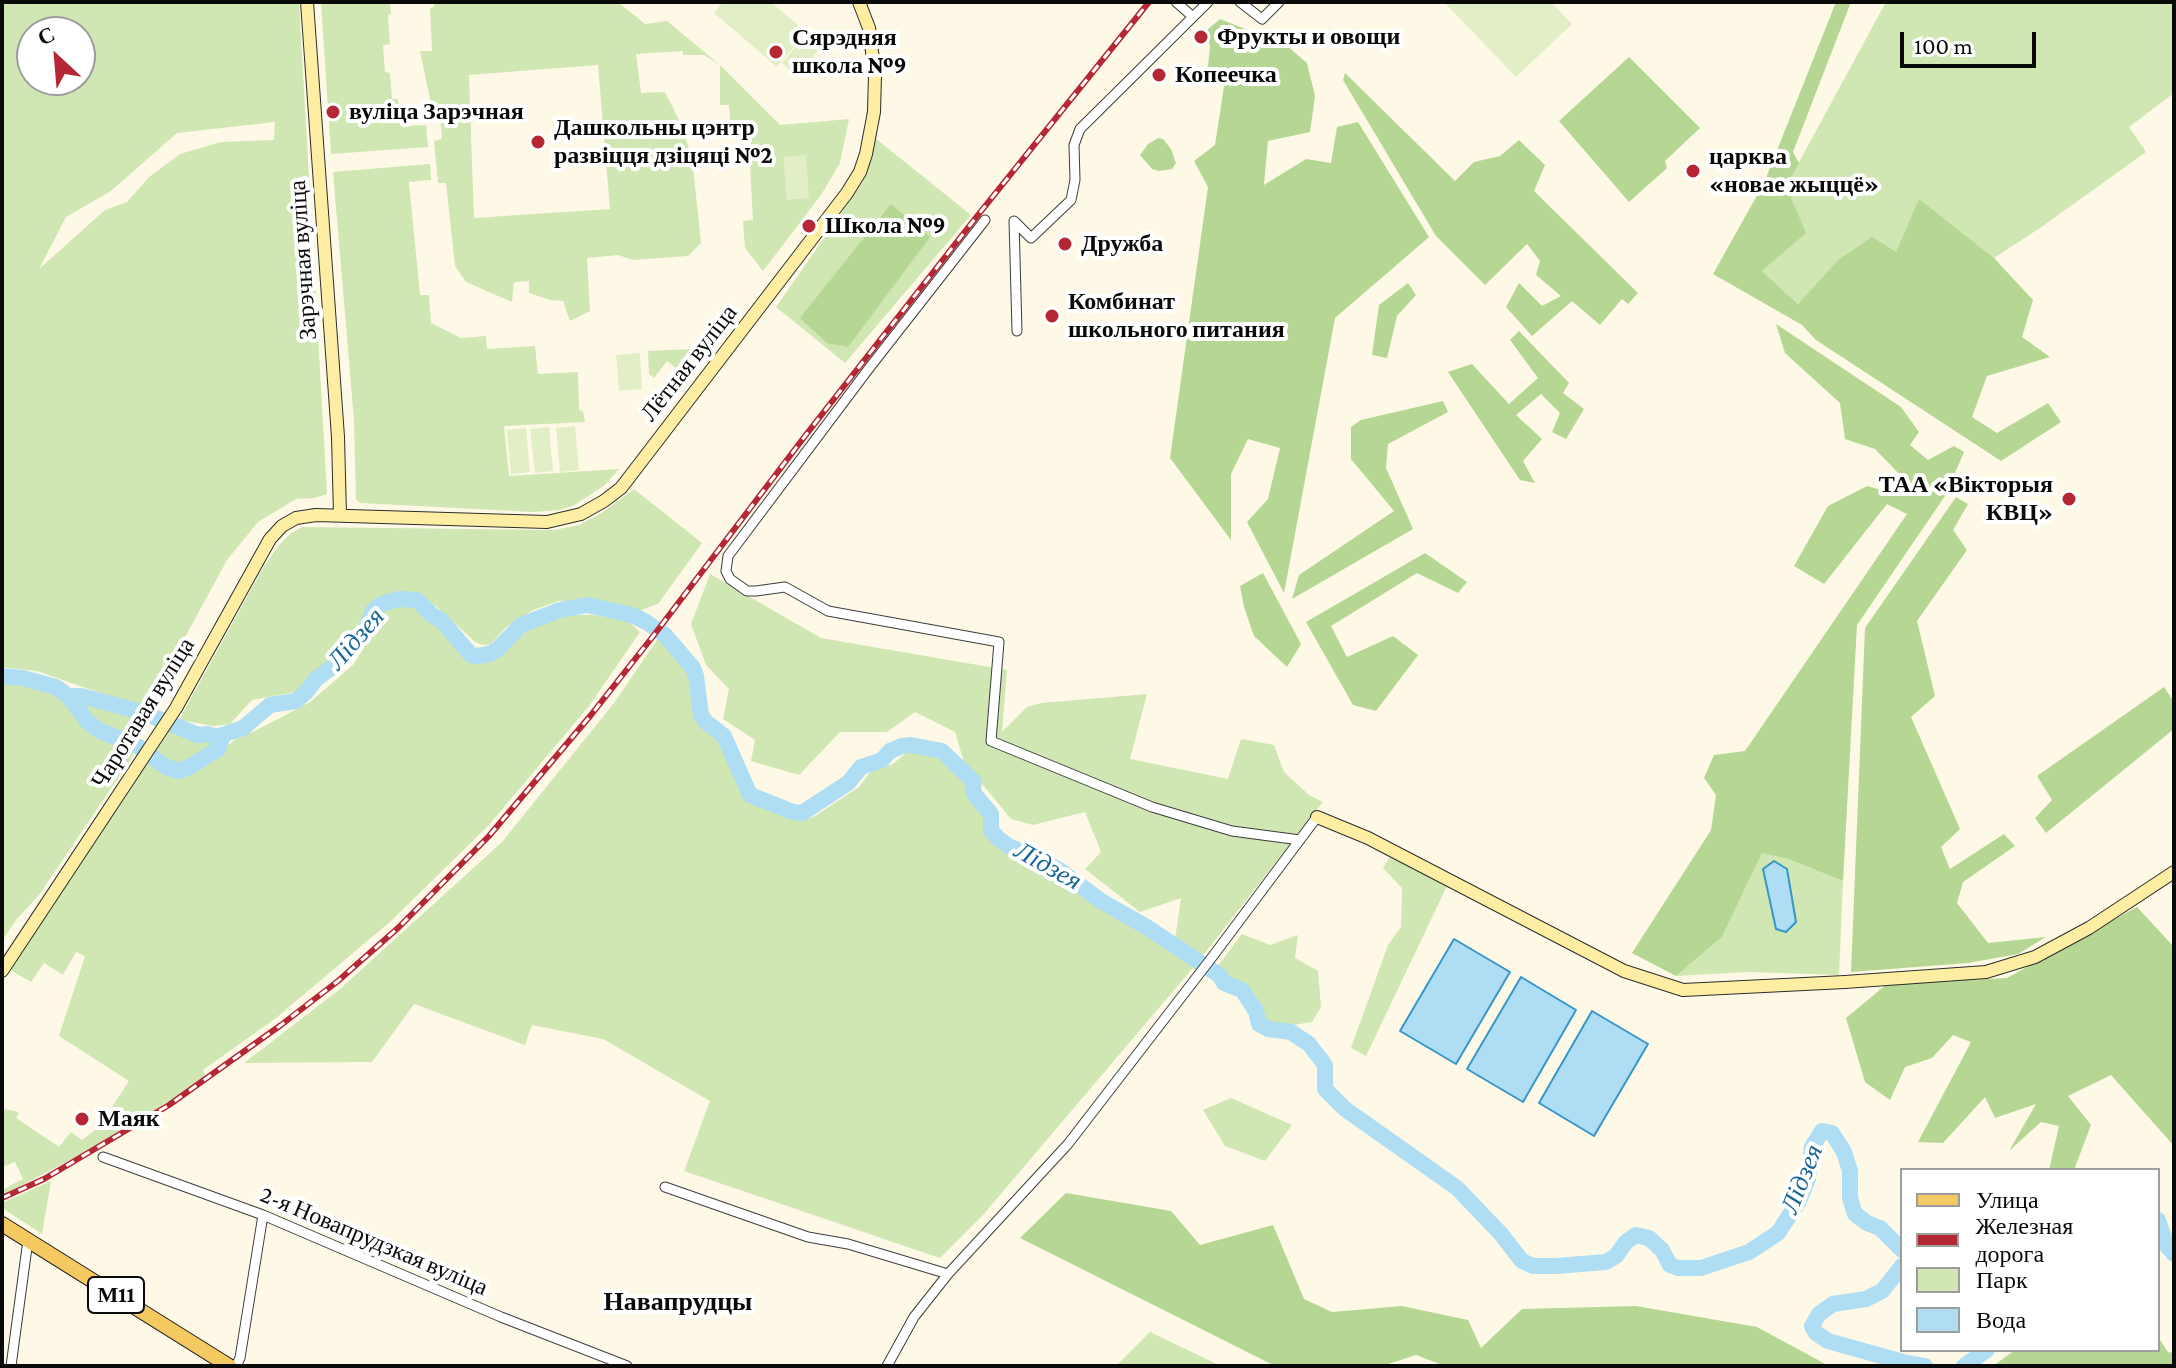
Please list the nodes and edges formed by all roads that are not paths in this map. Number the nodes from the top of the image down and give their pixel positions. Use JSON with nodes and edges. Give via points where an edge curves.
{"nodes":[{"id":1,"x":307,"y":2,"type":"edge"},
{"id":2,"x":859,"y":2,"type":"edge"},
{"id":3,"x":1176,"y":2,"type":"edge"},
{"id":4,"x":1208,"y":2,"type":"edge"},
{"id":5,"x":1240,"y":2,"type":"edge"},
{"id":6,"x":1279,"y":2,"type":"edge"},
{"id":7,"x":1193,"y":17,"type":"junction"},
{"id":8,"x":985,"y":220,"type":"dead end"},
{"id":9,"x":1017,"y":331,"type":"dead end"},
{"id":10,"x":340,"y":515,"type":"junction"},
{"id":11,"x":1317,"y":817,"type":"joint"},
{"id":12,"x":1300,"y":840,"type":"junction"},
{"id":13,"x":2174,"y":872,"type":"edge"},
{"id":14,"x":2,"y":971,"type":"edge"},
{"id":15,"x":103,"y":1157,"type":"dead end"},
{"id":16,"x":665,"y":1187,"type":"dead end"},
{"id":17,"x":263,"y":1215,"type":"junction"},
{"id":18,"x":2,"y":1224,"type":"edge"},
{"id":19,"x":28,"y":1240,"type":"junction"},
{"id":20,"x":948,"y":1274,"type":"junction"},
{"id":21,"x":11,"y":1366,"type":"edge"},
{"id":22,"x":229,"y":1366,"type":"edge"},
{"id":23,"x":236,"y":1366,"type":"edge"},
{"id":24,"x":627,"y":1366,"type":"edge"},
{"id":25,"x":887,"y":1366,"type":"edge"}],
"edges":[{"from":1,"to":10,"type":"street","name":"Зарэчная вуліца"},
{"from":2,"to":10,"type":"street","name":"Лётная вуліца","via":[[869,28],[875,75],[874,112],[860,172],[621,488],[581,514],[547,522]]},
{"from":3,"to":7,"type":"street"},
{"from":4,"to":7,"type":"street"},
{"from":5,"to":6,"type":"street","via":[[1262,19]]},
{"from":7,"to":9,"type":"street","via":[[1080,129],[1071,200],[1031,238],[1014,221]]},
{"from":8,"to":12,"type":"street","via":[[728,556],[730,579],[747,591],[785,587],[828,611],[999,642],[991,741],[1152,807],[1232,831]]},
{"from":10,"to":14,"type":"street","name":"Чаротавая вуліца","via":[[296,518],[270,539],[176,708]]},
{"from":11,"to":12,"type":"street"},
{"from":11,"to":13,"type":"street","via":[[1368,838],[1624,971],[1683,990],[1986,972],[2035,957]]},
{"from":12,"to":20,"type":"street","via":[[1068,1144]]},
{"from":15,"to":17,"type":"street","name":"2-я Новапрудзкая вуліца"},
{"from":16,"to":20,"type":"street","via":[[808,1237]]},
{"from":17,"to":23,"type":"street"},
{"from":17,"to":24,"type":"street","name":"2-я Новапрудзкая вуліца"},
{"from":18,"to":19,"type":"main road","number":"М11"},
{"from":19,"to":21,"type":"street"},
{"from":19,"to":22,"type":"main road","number":"М11"},
{"from":20,"to":25,"type":"street","via":[[914,1317]]}]}
